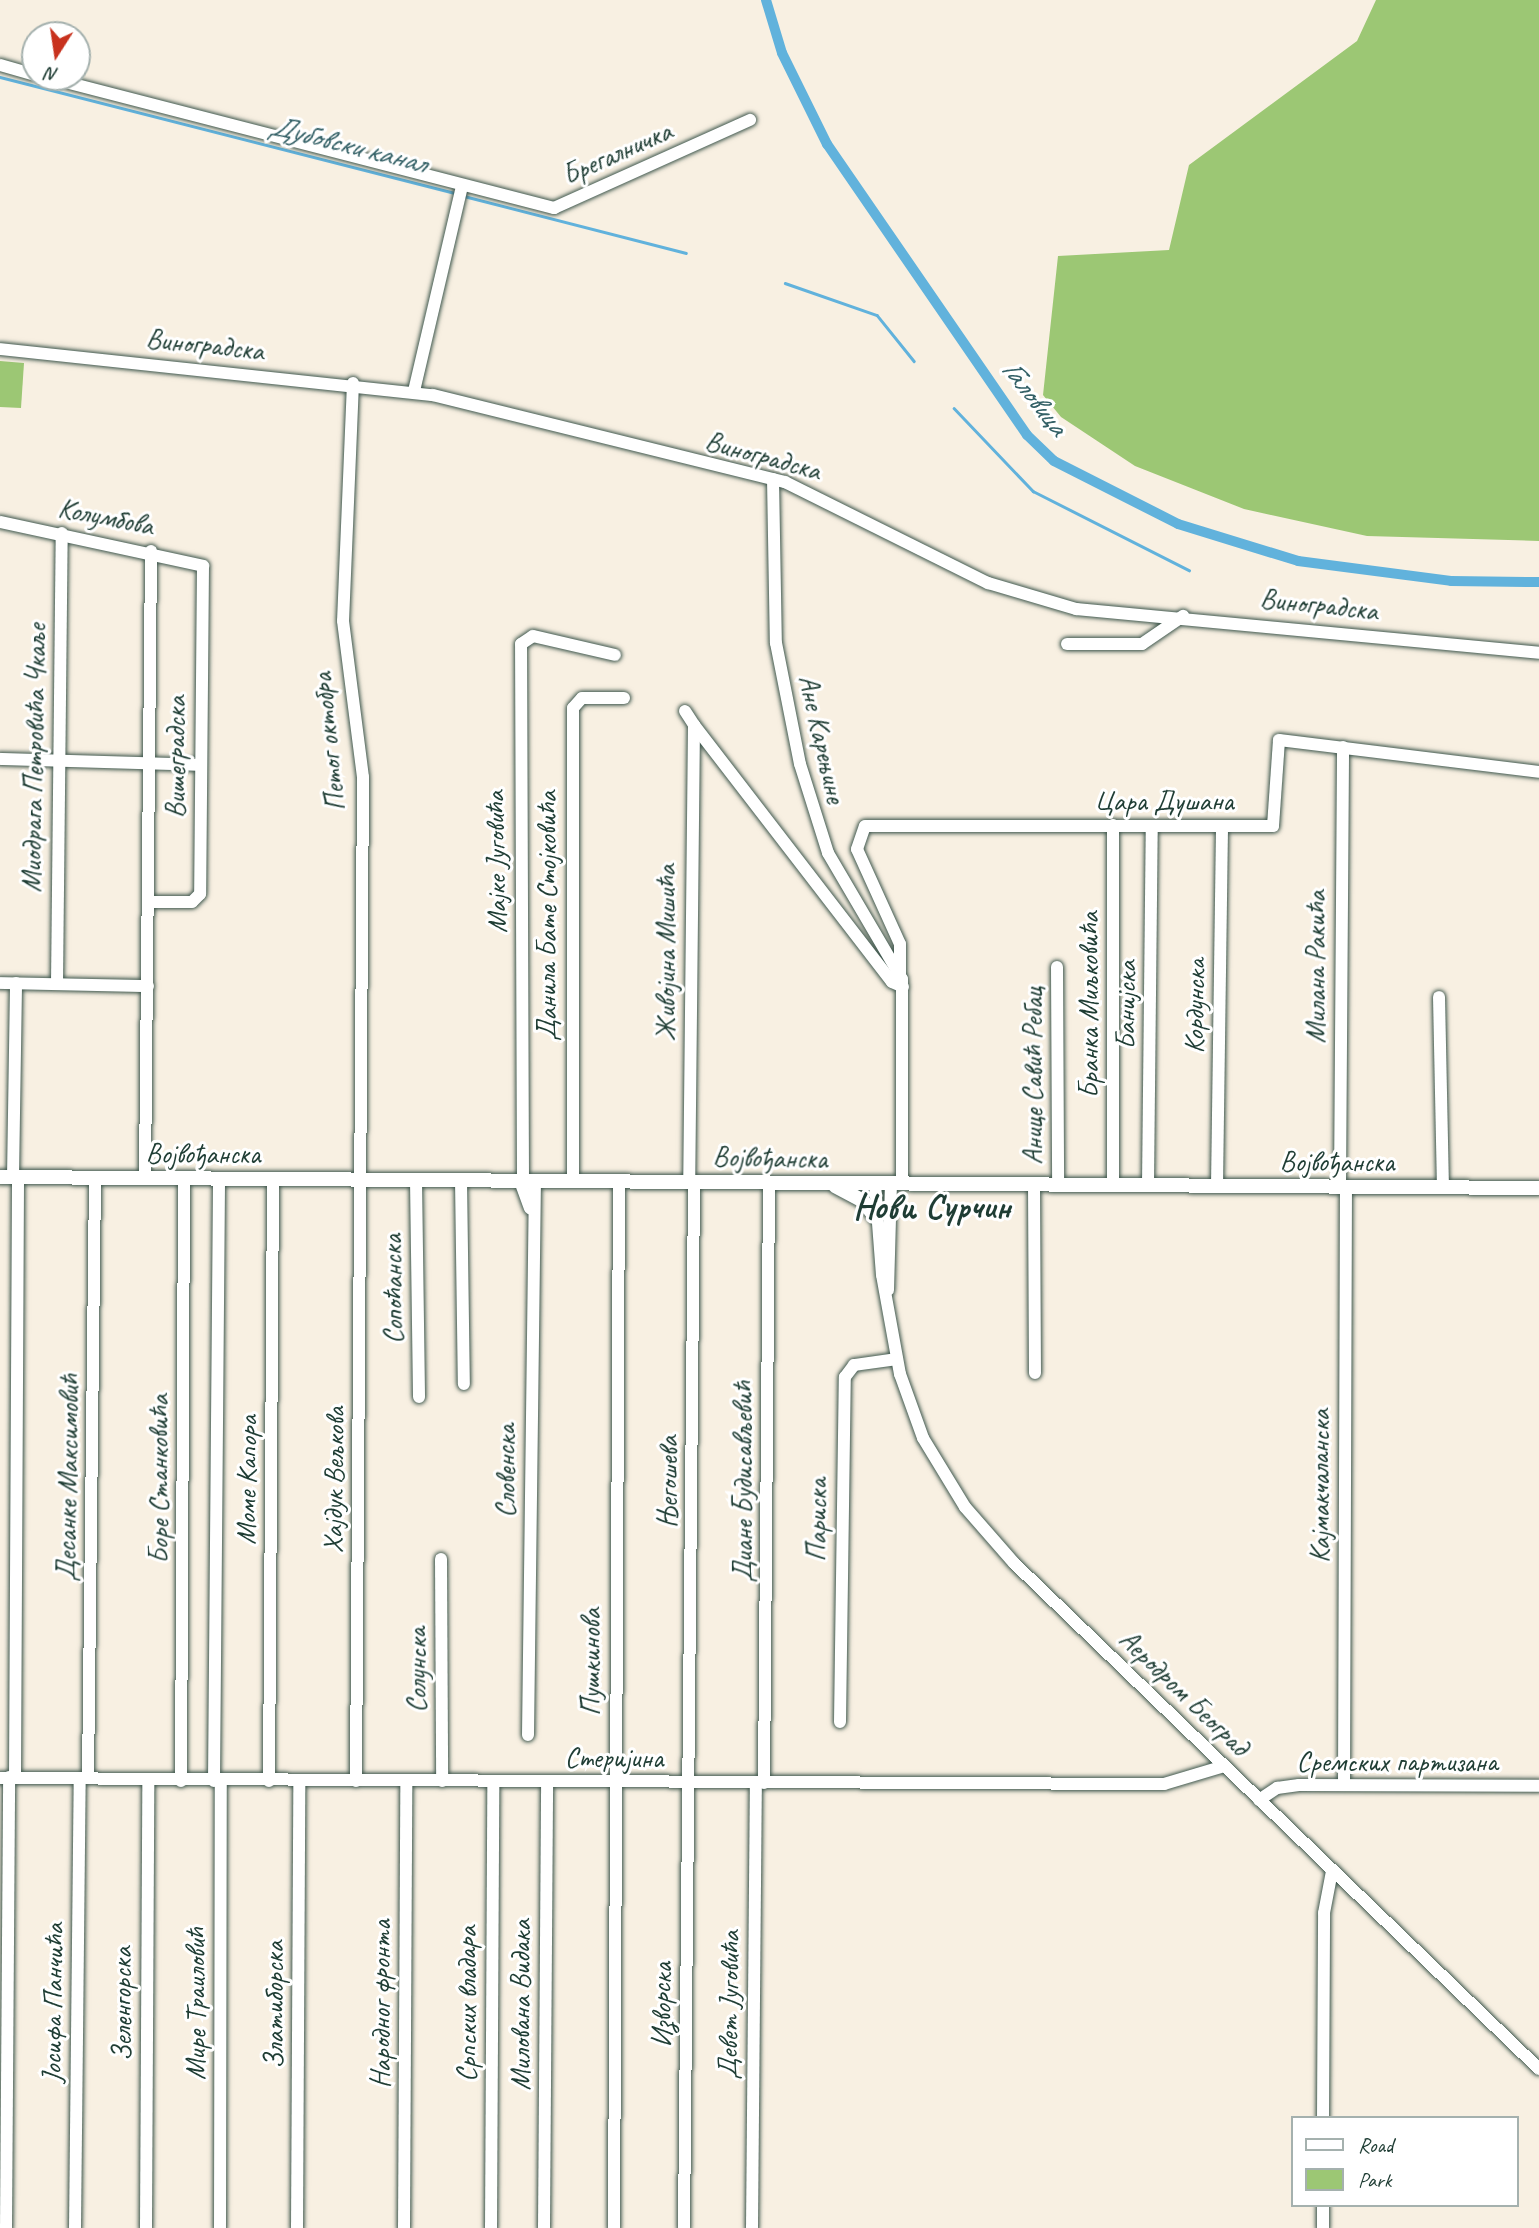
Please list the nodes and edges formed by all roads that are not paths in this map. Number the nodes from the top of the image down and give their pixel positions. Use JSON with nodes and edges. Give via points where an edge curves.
{"nodes":[{"id":1,"x":0,"y":65,"type":"edge"},
{"id":2,"x":21,"y":71,"type":"edge"},
{"id":3,"x":91,"y":90,"type":"edge"},
{"id":4,"x":750,"y":120,"type":"dead end"},
{"id":5,"x":461,"y":193,"type":"junction"},
{"id":6,"x":0,"y":349,"type":"edge"},
{"id":7,"x":352,"y":383,"type":"junction"},
{"id":8,"x":414,"y":391,"type":"junction"},
{"id":9,"x":773,"y":479,"type":"junction"},
{"id":10,"x":0,"y":522,"type":"edge"},
{"id":11,"x":62,"y":533,"type":"junction"},
{"id":12,"x":151,"y":551,"type":"junction"},
{"id":13,"x":202,"y":564,"type":"joint"},
{"id":14,"x":1183,"y":616,"type":"junction"},
{"id":15,"x":1067,"y":644,"type":"dead end"},
{"id":16,"x":1539,"y":653,"type":"edge"},
{"id":17,"x":615,"y":655,"type":"dead end"},
{"id":18,"x":624,"y":698,"type":"dead end"},
{"id":19,"x":685,"y":711,"type":"dead end"},
{"id":20,"x":694,"y":725,"type":"junction"},
{"id":21,"x":1343,"y":747,"type":"junction"},
{"id":22,"x":0,"y":759,"type":"edge"},
{"id":23,"x":58,"y":762,"type":"junction"},
{"id":24,"x":147,"y":764,"type":"junction"},
{"id":25,"x":200,"y":765,"type":"junction"},
{"id":26,"x":1539,"y":772,"type":"edge"},
{"id":27,"x":1113,"y":825,"type":"junction"},
{"id":28,"x":1152,"y":826,"type":"junction"},
{"id":29,"x":1222,"y":826,"type":"junction"},
{"id":30,"x":148,"y":902,"type":"junction"},
{"id":31,"x":1056,"y":967,"type":"dead end"},
{"id":32,"x":900,"y":974,"type":"junction"},
{"id":33,"x":0,"y":983,"type":"edge"},
{"id":34,"x":16,"y":983,"type":"junction"},
{"id":35,"x":57,"y":984,"type":"junction"},
{"id":36,"x":148,"y":986,"type":"junction"},
{"id":37,"x":903,"y":988,"type":"junction"},
{"id":38,"x":1439,"y":997,"type":"dead end"},
{"id":39,"x":10,"y":1177,"type":"edge"},
{"id":40,"x":95,"y":1178,"type":"junction"},
{"id":41,"x":145,"y":1178,"type":"junction"},
{"id":42,"x":184,"y":1178,"type":"junction"},
{"id":43,"x":219,"y":1179,"type":"junction"},
{"id":44,"x":273,"y":1179,"type":"junction"},
{"id":45,"x":361,"y":1179,"type":"junction"},
{"id":46,"x":416,"y":1180,"type":"junction"},
{"id":47,"x":461,"y":1180,"type":"junction"},
{"id":48,"x":526,"y":1180,"type":"junction"},
{"id":49,"x":573,"y":1180,"type":"junction"},
{"id":50,"x":619,"y":1181,"type":"junction"},
{"id":51,"x":692,"y":1181,"type":"junction"},
{"id":52,"x":769,"y":1182,"type":"junction"},
{"id":53,"x":827,"y":1183,"type":"junction"},
{"id":54,"x":874,"y":1184,"type":"junction"},
{"id":55,"x":897,"y":1184,"type":"junction"},
{"id":56,"x":1034,"y":1184,"type":"junction"},
{"id":57,"x":1058,"y":1184,"type":"junction"},
{"id":58,"x":1113,"y":1185,"type":"junction"},
{"id":59,"x":1148,"y":1185,"type":"junction"},
{"id":60,"x":1217,"y":1185,"type":"junction"},
{"id":61,"x":1343,"y":1186,"type":"junction"},
{"id":62,"x":1443,"y":1187,"type":"junction"},
{"id":63,"x":1539,"y":1188,"type":"edge"},
{"id":64,"x":876,"y":1218,"type":"junction"},
{"id":65,"x":887,"y":1294,"type":"junction"},
{"id":66,"x":897,"y":1359,"type":"junction"},
{"id":67,"x":1035,"y":1373,"type":"dead end"},
{"id":68,"x":464,"y":1384,"type":"dead end"},
{"id":69,"x":419,"y":1397,"type":"dead end"},
{"id":70,"x":441,"y":1559,"type":"dead end"},
{"id":71,"x":840,"y":1722,"type":"dead end"},
{"id":72,"x":528,"y":1735,"type":"dead end"},
{"id":73,"x":1224,"y":1766,"type":"junction"},
{"id":74,"x":8,"y":1777,"type":"edge"},
{"id":75,"x":84,"y":1778,"type":"junction"},
{"id":76,"x":148,"y":1780,"type":"junction"},
{"id":77,"x":181,"y":1781,"type":"junction"},
{"id":78,"x":218,"y":1781,"type":"junction"},
{"id":79,"x":269,"y":1781,"type":"junction"},
{"id":80,"x":299,"y":1781,"type":"junction"},
{"id":81,"x":356,"y":1781,"type":"junction"},
{"id":82,"x":406,"y":1781,"type":"junction"},
{"id":83,"x":442,"y":1781,"type":"junction"},
{"id":84,"x":493,"y":1781,"type":"junction"},
{"id":85,"x":547,"y":1782,"type":"junction"},
{"id":86,"x":615,"y":1783,"type":"junction"},
{"id":87,"x":688,"y":1783,"type":"junction"},
{"id":88,"x":760,"y":1783,"type":"junction"},
{"id":89,"x":1344,"y":1785,"type":"junction"},
{"id":90,"x":1539,"y":1786,"type":"edge"},
{"id":91,"x":1259,"y":1800,"type":"junction"},
{"id":92,"x":1332,"y":1871,"type":"junction"},
{"id":93,"x":1539,"y":2070,"type":"edge"},
{"id":94,"x":1323,"y":2116,"type":"edge"},
{"id":95,"x":1323,"y":2207,"type":"edge"},
{"id":96,"x":6,"y":2228,"type":"edge"},
{"id":97,"x":75,"y":2228,"type":"edge"},
{"id":98,"x":146,"y":2228,"type":"edge"},
{"id":99,"x":220,"y":2228,"type":"edge"},
{"id":100,"x":298,"y":2228,"type":"edge"},
{"id":101,"x":404,"y":2228,"type":"edge"},
{"id":102,"x":491,"y":2228,"type":"edge"},
{"id":103,"x":544,"y":2228,"type":"edge"},
{"id":104,"x":614,"y":2228,"type":"edge"},
{"id":105,"x":684,"y":2228,"type":"edge"},
{"id":106,"x":752,"y":2228,"type":"edge"},
{"id":107,"x":1322,"y":2228,"type":"edge"}],
"edges":[{"from":1,"to":2,"type":"street"},
{"from":3,"to":5,"type":"street","name":"Брегалничка"},
{"from":4,"to":5,"type":"street","name":"Брегалничка","via":[[554,208]]},
{"from":5,"to":8,"type":"street"},
{"from":6,"to":7,"type":"street","name":"Виноградска"},
{"from":7,"to":8,"type":"street","name":"Виноградска"},
{"from":7,"to":45,"type":"street","name":"Петог октобра","via":[[343,621],[363,777]]},
{"from":8,"to":9,"type":"street","name":"Виноградска"},
{"from":9,"to":14,"type":"street","name":"Виноградска","via":[[1020,594],[1084,610]]},
{"from":9,"to":32,"type":"street","name":"Ане Карењине","via":[[776,642],[800,764],[828,853]]},
{"from":10,"to":11,"type":"street","name":"Колумбова"},
{"from":11,"to":12,"type":"street","name":"Колумбова"},
{"from":11,"to":23,"type":"street","name":"Миодрага Петровића Чкаље"},
{"from":12,"to":13,"type":"street","name":"Колумбова"},
{"from":12,"to":24,"type":"street","name":"Вишеградска"},
{"from":13,"to":25,"type":"street","name":"Вишеградска"},
{"from":14,"to":15,"type":"street","via":[[1142,644]]},
{"from":14,"to":16,"type":"street","name":"Виноградска"},
{"from":17,"to":48,"type":"street","name":"Мајке Југовића","via":[[533,636],[521,644]]},
{"from":18,"to":49,"type":"street","name":"Данила Бате Стојковића","via":[[587,697],[573,708]]},
{"from":19,"to":20,"type":"street"},
{"from":20,"to":37,"type":"street","via":[[892,982]]},
{"from":20,"to":51,"type":"street","name":"Живојина Мишића"},
{"from":21,"to":26,"type":"street","name":"Цара Душана"},
{"from":21,"to":29,"type":"street","name":"Цара Душана","via":[[1277,741],[1275,825]]},
{"from":21,"to":61,"type":"street","name":"Милана Ракића"},
{"from":22,"to":23,"type":"street"},
{"from":23,"to":24,"type":"street"},
{"from":23,"to":35,"type":"street","name":"Миодрага Петровића Чкаље"},
{"from":24,"to":25,"type":"street"},
{"from":24,"to":30,"type":"street","name":"Вишеградска"},
{"from":25,"to":30,"type":"street","name":"Вишеградска","via":[[199,897]]},
{"from":27,"to":28,"type":"street","name":"Цара Душана"},
{"from":27,"to":32,"type":"street","name":"Цара Душана","via":[[860,829],[857,849],[900,944]]},
{"from":27,"to":58,"type":"street","name":"Бранка Миљковића"},
{"from":28,"to":29,"type":"street","name":"Цара Душана"},
{"from":28,"to":59,"type":"street","name":"Банијска"},
{"from":29,"to":60,"type":"street","name":"Кордунска"},
{"from":30,"to":36,"type":"street","name":"Вишеградска"},
{"from":31,"to":57,"type":"street","name":"Анице Савић Ребац"},
{"from":32,"to":37,"type":"street","name":"Ане Карењине"},
{"from":33,"to":34,"type":"street"},
{"from":34,"to":35,"type":"street"},
{"from":34,"to":39,"type":"street"},
{"from":35,"to":36,"type":"street"},
{"from":36,"to":41,"type":"street","name":"Вишеградска"},
{"from":37,"to":55,"type":"street","name":"Ане Карењине"},
{"from":38,"to":62,"type":"street"},
{"from":39,"to":40,"type":"main road","name":"Војвођанска"},
{"from":39,"to":74,"type":"street"},
{"from":40,"to":41,"type":"main road","name":"Војвођанска"},
{"from":40,"to":75,"type":"street","name":"Десанке Максимовић"},
{"from":41,"to":42,"type":"main road","name":"Војвођанска"},
{"from":42,"to":43,"type":"main road","name":"Војвођанска"},
{"from":42,"to":77,"type":"street","name":"Боре Станковића"},
{"from":43,"to":44,"type":"main road","name":"Војвођанска"},
{"from":43,"to":78,"type":"street","name":"Мире Траиловић"},
{"from":44,"to":45,"type":"main road","name":"Војвођанска"},
{"from":44,"to":79,"type":"street","name":"Моме Капора"},
{"from":45,"to":46,"type":"main road","name":"Војвођанска"},
{"from":45,"to":81,"type":"street","name":"Хајдук Вељкова"},
{"from":46,"to":47,"type":"main road","name":"Војвођанска"},
{"from":46,"to":69,"type":"street","name":"Сопоћанска"},
{"from":47,"to":48,"type":"main road","name":"Војвођанска"},
{"from":47,"to":68,"type":"street"},
{"from":48,"to":49,"type":"main road","name":"Војвођанска"},
{"from":48,"to":72,"type":"street","name":"Словенска","via":[[530,1208]]},
{"from":49,"to":50,"type":"main road","name":"Војвођанска"},
{"from":50,"to":51,"type":"main road","name":"Војвођанска"},
{"from":50,"to":86,"type":"street","name":"Пушкинова"},
{"from":51,"to":52,"type":"main road","name":"Војвођанска"},
{"from":51,"to":87,"type":"street","name":"Његошева"},
{"from":52,"to":53,"type":"main road","name":"Војвођанска"},
{"from":52,"to":88,"type":"street","name":"Диане Будисављевић"},
{"from":53,"to":54,"type":"main road","name":"Војвођанска"},
{"from":53,"to":64,"type":"main road","via":[[863,1200]]},
{"from":54,"to":55,"type":"main road","name":"Војвођанска"},
{"from":54,"to":64,"type":"street","name":"Аеродром Београд"},
{"from":55,"to":56,"type":"main road","name":"Војвођанска"},
{"from":55,"to":65,"type":"street","name":"Аеродром Београд"},
{"from":56,"to":57,"type":"main road","name":"Војвођанска"},
{"from":56,"to":67,"type":"street"},
{"from":57,"to":58,"type":"main road","name":"Војвођанска"},
{"from":58,"to":59,"type":"main road","name":"Војвођанска"},
{"from":59,"to":60,"type":"main road","name":"Војвођанска"},
{"from":60,"to":61,"type":"main road","name":"Војвођанска"},
{"from":61,"to":62,"type":"main road","name":"Војвођанска"},
{"from":61,"to":89,"type":"street","name":"Кајмакчаланска"},
{"from":62,"to":63,"type":"main road","name":"Војвођанска"},
{"from":64,"to":65,"type":"street","name":"Аеродром Београд"},
{"from":65,"to":66,"type":"street","name":"Аеродром Београд"},
{"from":66,"to":71,"type":"street","name":"Париска","via":[[854,1365],[845,1377]]},
{"from":66,"to":73,"type":"street","name":"Аеродром Београд","via":[[923,1438],[982,1530]]},
{"from":70,"to":83,"type":"street","name":"Солунска"},
{"from":73,"to":88,"type":"street","name":"Стеријина","via":[[1164,1784]]},
{"from":73,"to":91,"type":"street","name":"Аеродром Београд"},
{"from":74,"to":75,"type":"street","name":"Стеријина"},
{"from":74,"to":96,"type":"street"},
{"from":75,"to":76,"type":"street","name":"Стеријина"},
{"from":75,"to":97,"type":"street","name":"Јосифа Панчића"},
{"from":76,"to":77,"type":"street","name":"Стеријина"},
{"from":76,"to":98,"type":"street","name":"Зеленгорска"},
{"from":77,"to":78,"type":"street","name":"Стеријина"},
{"from":78,"to":79,"type":"street","name":"Стеријина"},
{"from":78,"to":99,"type":"street","name":"Мире Траиловић"},
{"from":79,"to":80,"type":"street","name":"Стеријина"},
{"from":80,"to":81,"type":"street","name":"Стеријина"},
{"from":80,"to":100,"type":"street","name":"Златиборска"},
{"from":81,"to":82,"type":"street","name":"Стеријина"},
{"from":82,"to":83,"type":"street","name":"Стеријина"},
{"from":82,"to":101,"type":"street","name":"Народног фронта"},
{"from":83,"to":84,"type":"street","name":"Стеријина"},
{"from":84,"to":85,"type":"street","name":"Стеријина"},
{"from":84,"to":102,"type":"street","name":"Српских владара"},
{"from":85,"to":86,"type":"street","name":"Стеријина"},
{"from":85,"to":103,"type":"street","name":"Милована Видака"},
{"from":86,"to":87,"type":"street","name":"Стеријина"},
{"from":86,"to":104,"type":"street","name":"Пушкинова"},
{"from":87,"to":88,"type":"street","name":"Стеријина"},
{"from":87,"to":105,"type":"street","name":"Изворска"},
{"from":88,"to":106,"type":"street","name":"Девет Југовића"},
{"from":89,"to":90,"type":"street","name":"Сремских партизана"},
{"from":89,"to":91,"type":"street","name":"Сремских партизана","via":[[1287,1786]]},
{"from":91,"to":92,"type":"street","name":"Аеродром Београд"},
{"from":92,"to":93,"type":"street","name":"Аеродром Београд"},
{"from":92,"to":94,"type":"street","via":[[1324,1913]]},
{"from":95,"to":107,"type":"street"}]}
